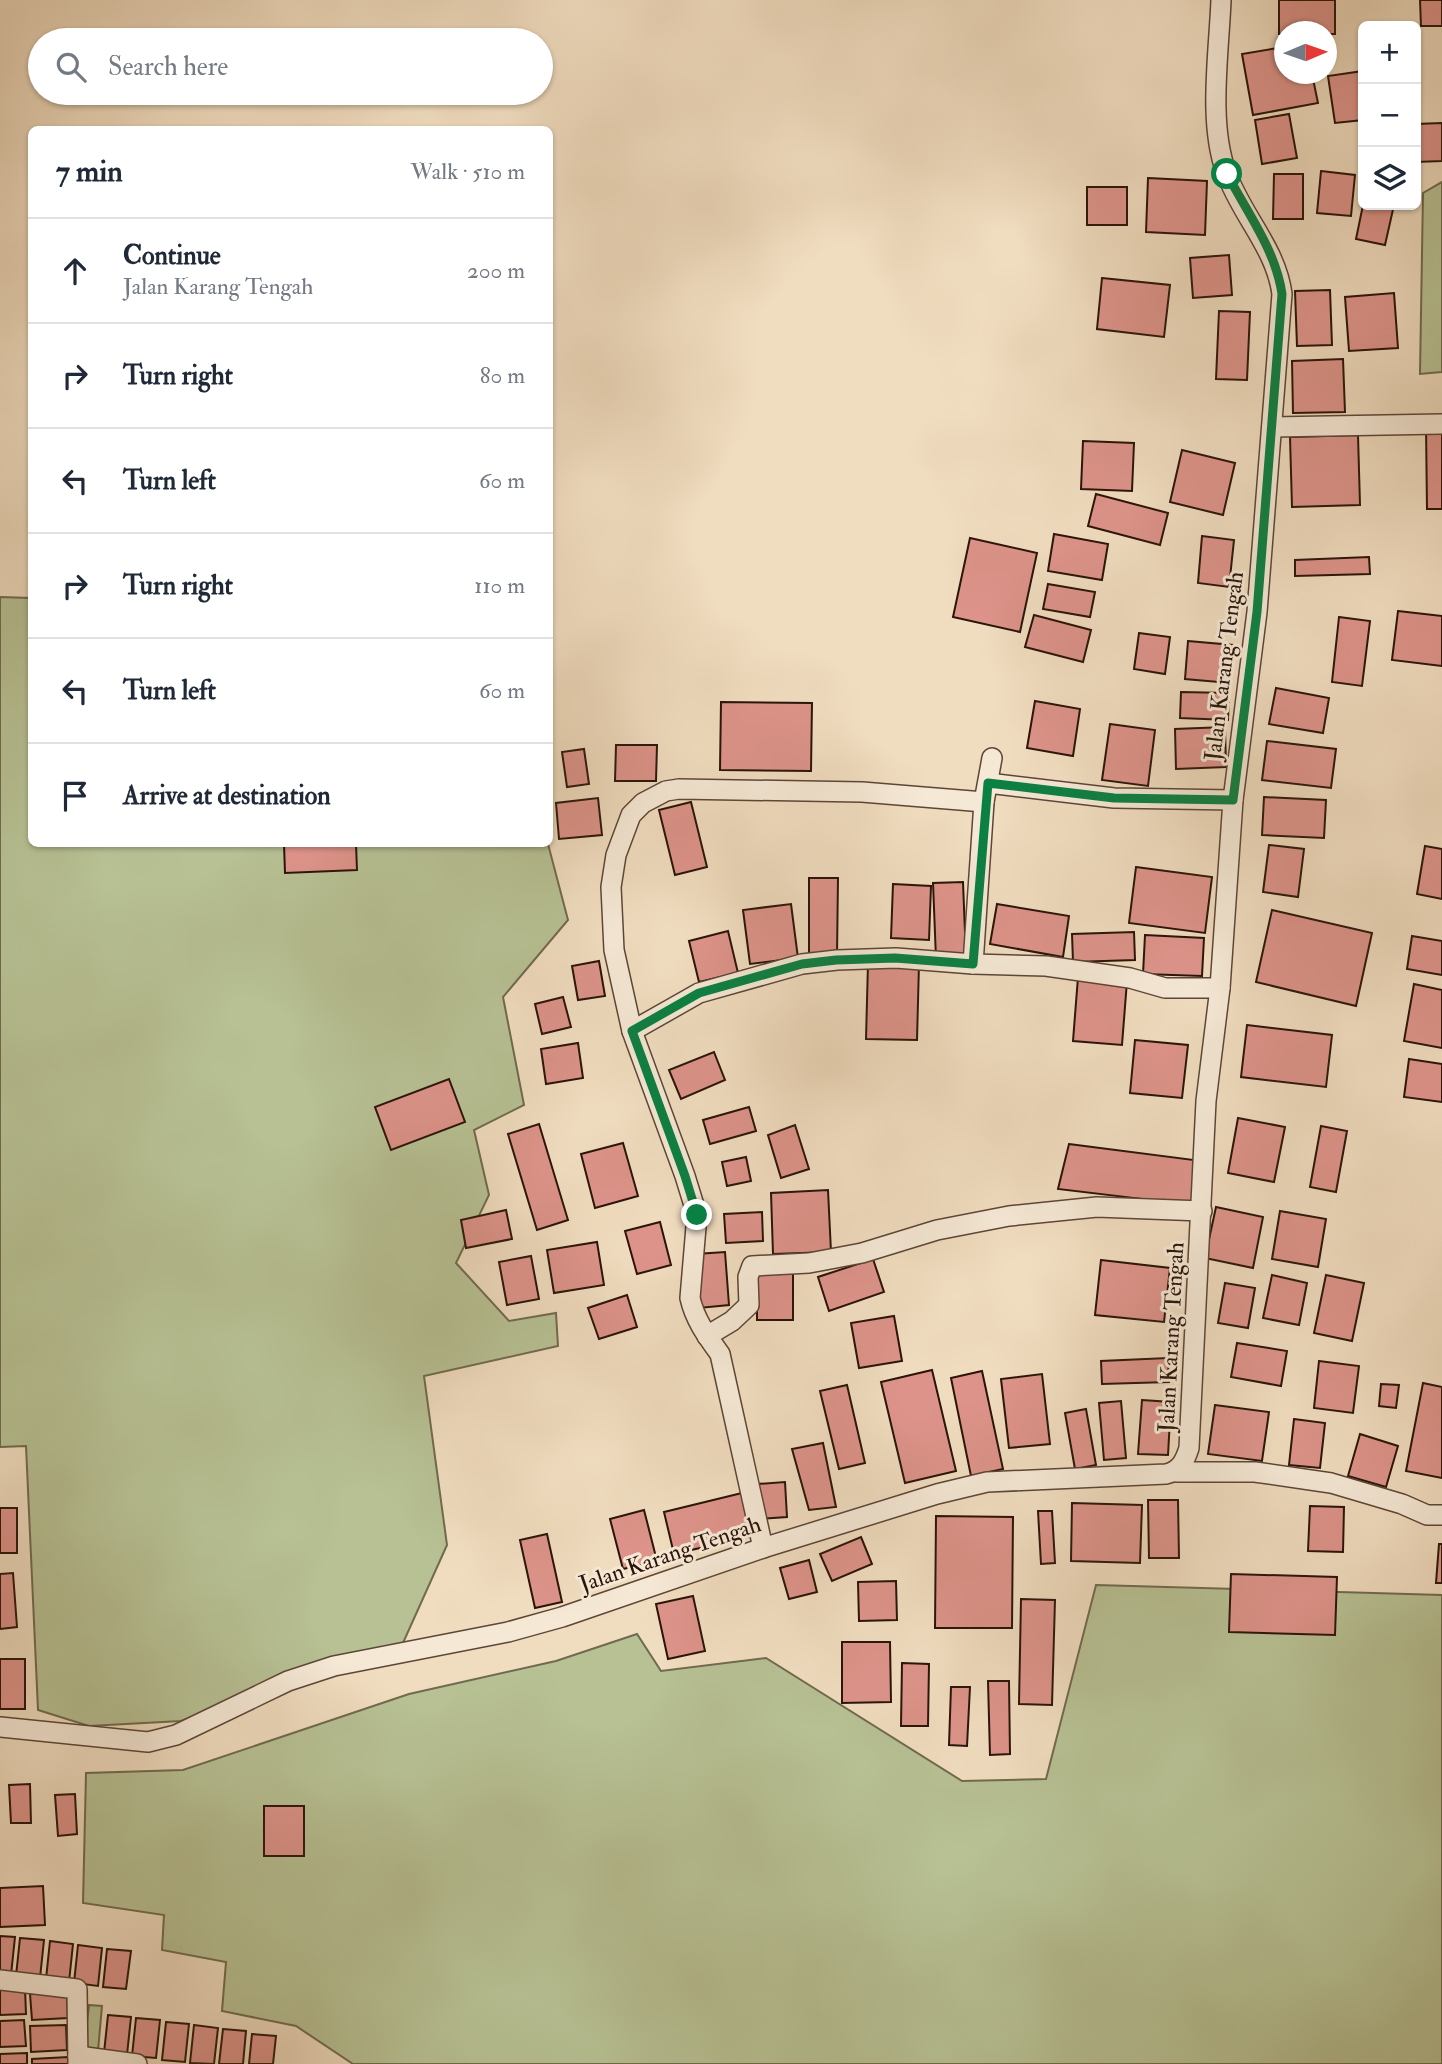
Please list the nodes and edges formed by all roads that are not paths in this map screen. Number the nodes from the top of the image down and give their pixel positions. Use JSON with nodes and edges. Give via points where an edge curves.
{"nodes":[{"id":1,"x":1222,"y":0,"type":"edge"},
{"id":2,"x":1442,"y":424,"type":"edge"},
{"id":3,"x":1272,"y":427,"type":"junction"},
{"id":4,"x":992,"y":758,"type":"dead end"},
{"id":5,"x":986,"y":793,"type":"junction"},
{"id":6,"x":1233,"y":800,"type":"junction"},
{"id":7,"x":973,"y":964,"type":"junction"},
{"id":8,"x":1220,"y":988,"type":"junction"},
{"id":9,"x":632,"y":1031,"type":"junction"},
{"id":10,"x":1202,"y":1211,"type":"junction"},
{"id":11,"x":707,"y":1336,"type":"junction"},
{"id":12,"x":1176,"y":1472,"type":"junction"},
{"id":13,"x":1442,"y":1515,"type":"edge"},
{"id":14,"x":762,"y":1548,"type":"junction"},
{"id":15,"x":0,"y":1727,"type":"edge"},
{"id":16,"x":0,"y":1980,"type":"edge"},
{"id":17,"x":78,"y":2060,"type":"edge"},
{"id":18,"x":136,"y":2064,"type":"edge"}],
"edges":[{"from":1,"to":3,"type":"street","name":"Jalan Karang Tengah","via":[[1216,119],[1219,148],[1227,174],[1279,274],[1282,294]]},
{"from":2,"to":3,"type":"street"},
{"from":3,"to":6,"type":"street","name":"Jalan Karang Tengah","via":[[1257,612]]},
{"from":4,"to":5,"type":"street"},
{"from":5,"to":6,"type":"street"},
{"from":5,"to":7,"type":"street"},
{"from":5,"to":9,"type":"street","via":[[717,789],[666,791],[643,803],[631,815],[623,834],[611,887],[614,950]]},
{"from":6,"to":8,"type":"street","name":"Jalan Karang Tengah"},
{"from":7,"to":8,"type":"street","via":[[1072,969],[1165,988]]},
{"from":7,"to":9,"type":"street","via":[[895,958],[802,964],[699,993]]},
{"from":8,"to":10,"type":"street","name":"Jalan Karang Tengah","via":[[1206,1101]]},
{"from":9,"to":11,"type":"street","via":[[697,1215],[690,1298]]},
{"from":10,"to":11,"type":"street","via":[[1097,1207],[1009,1216],[937,1230],[862,1253],[809,1263],[752,1266],[749,1305]]},
{"from":10,"to":12,"type":"street","name":"Jalan Karang Tengah","via":[[1189,1448]]},
{"from":11,"to":14,"type":"street","via":[[720,1354]]},
{"from":12,"to":13,"type":"street","via":[[1255,1472],[1331,1483],[1427,1515]]},
{"from":12,"to":14,"type":"street","name":"Jalan Karang Tengah","via":[[987,1482]]},
{"from":14,"to":15,"type":"street","name":"Jalan Karang Tengah","via":[[508,1632],[334,1666],[288,1681],[176,1735],[148,1742]]},
{"from":16,"to":17,"type":"street","via":[[77,1989]]},
{"from":17,"to":18,"type":"street"}]}
